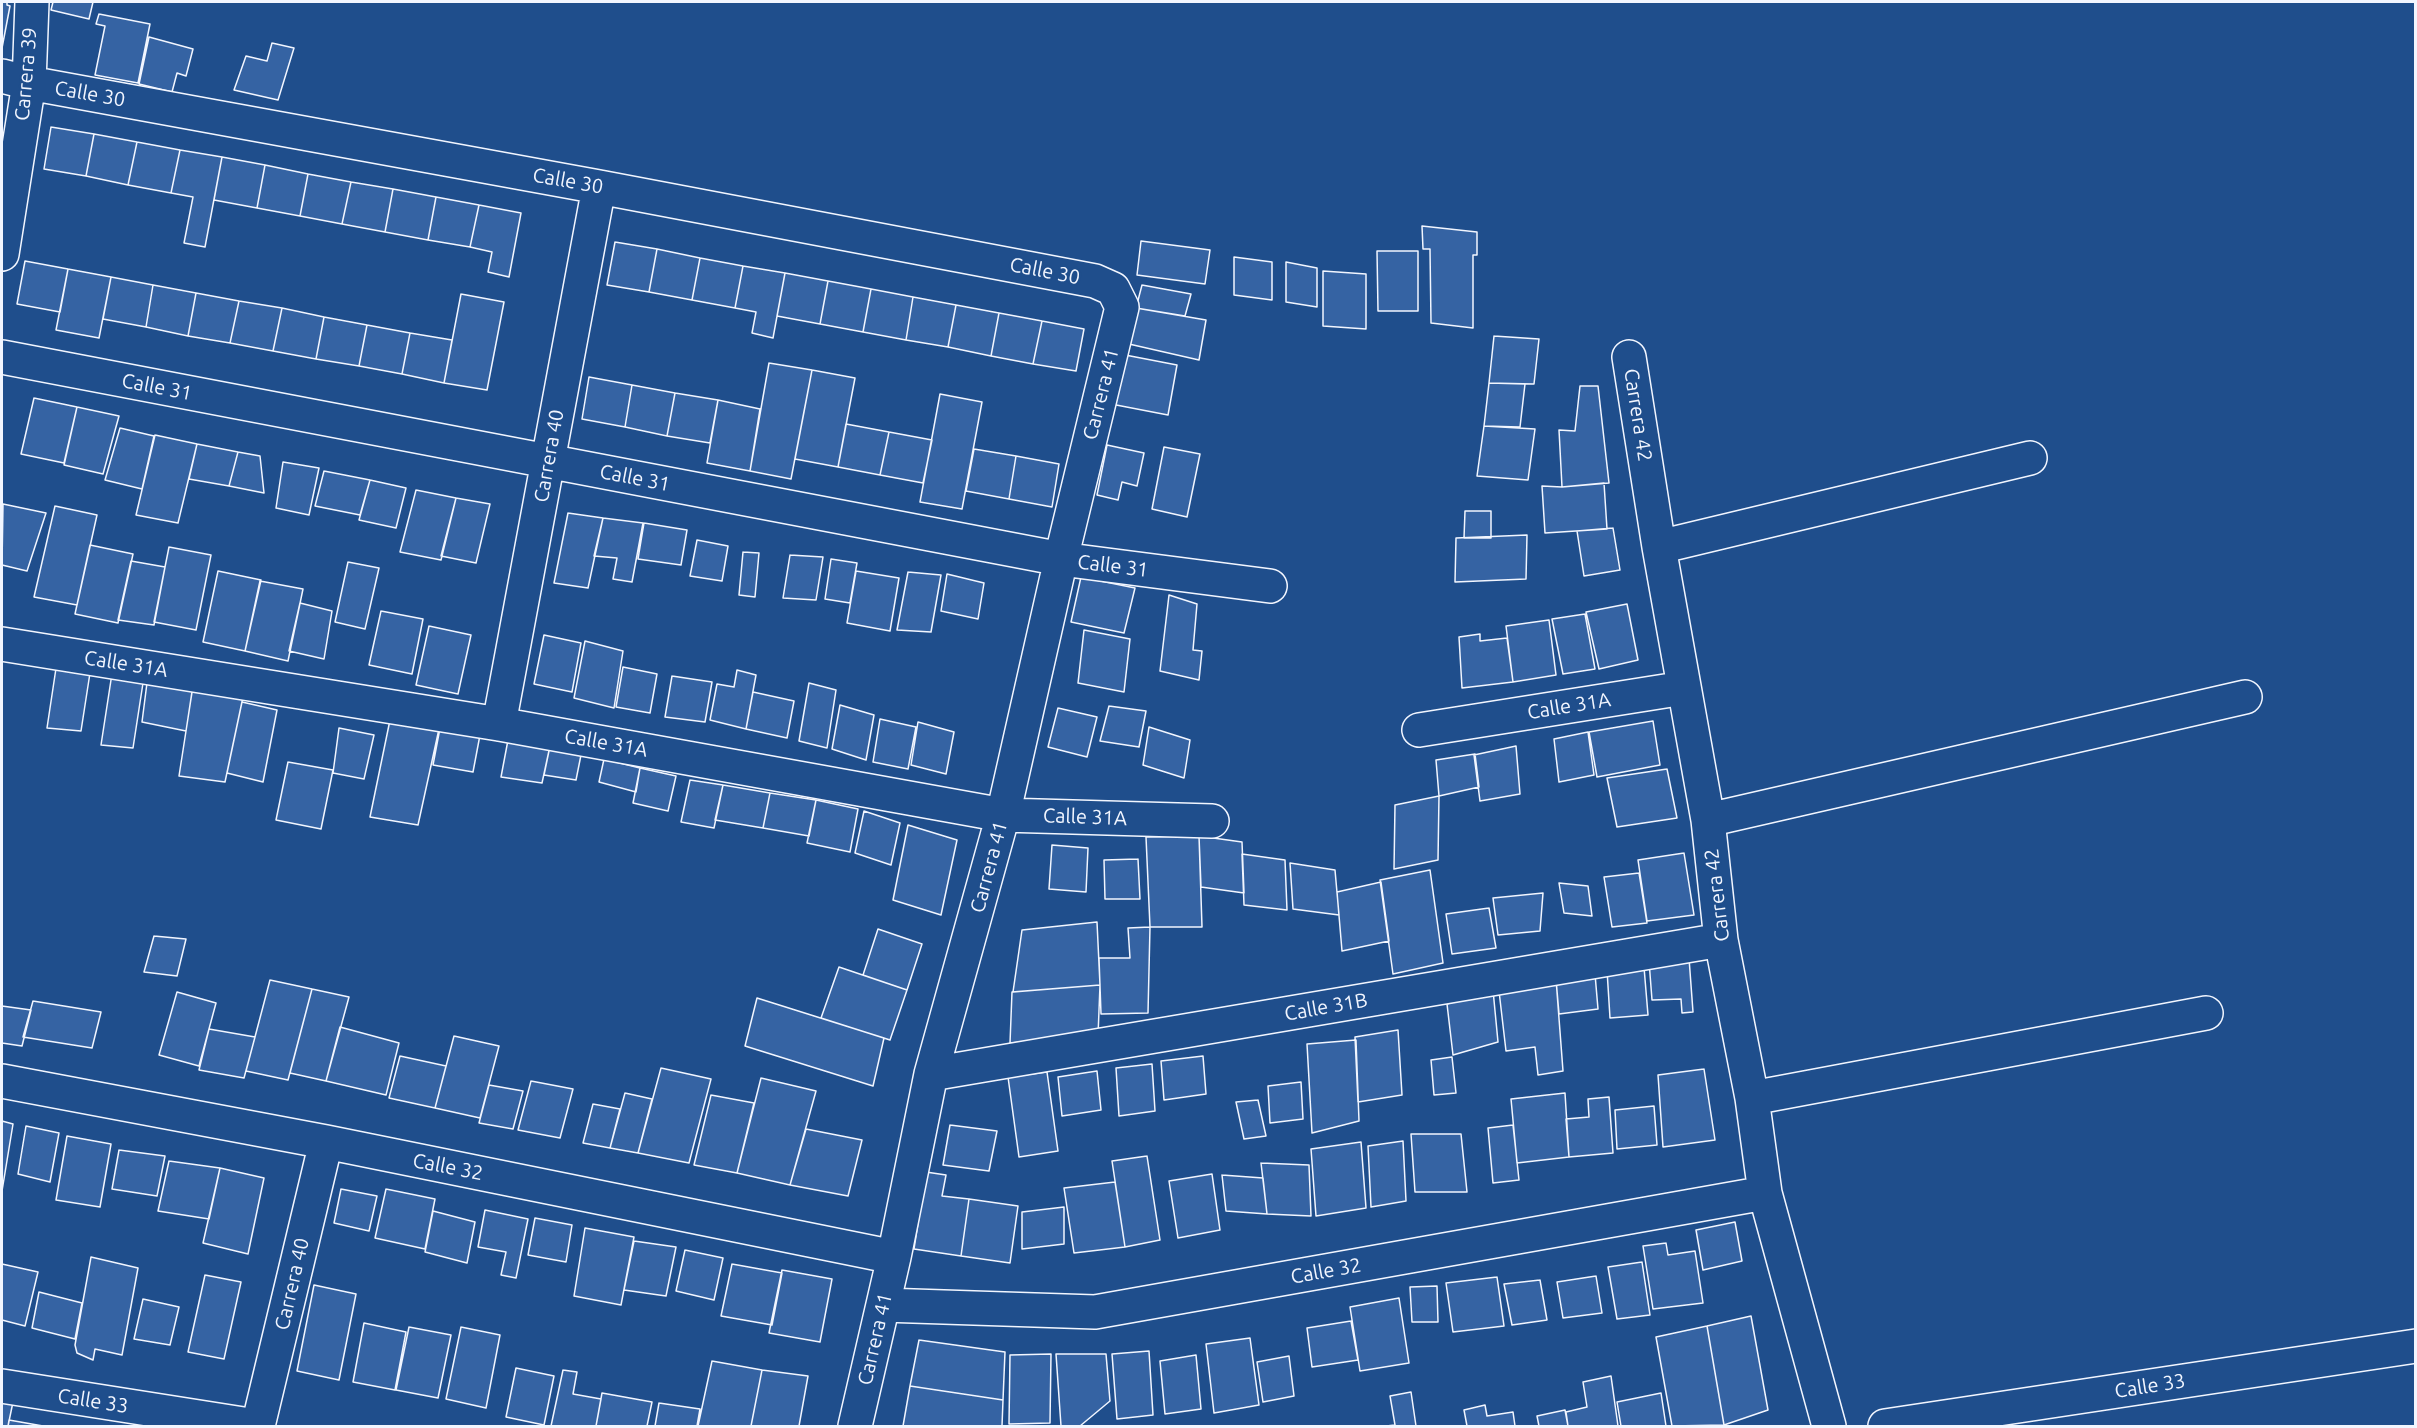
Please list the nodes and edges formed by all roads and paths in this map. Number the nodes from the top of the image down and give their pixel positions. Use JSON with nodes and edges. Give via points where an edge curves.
{"nodes":[{"id":1,"x":32,"y":2,"type":"edge"},
{"id":2,"x":15,"y":79,"type":"edge"},
{"id":3,"x":599,"y":187,"type":"junction"},
{"id":4,"x":2,"y":254,"type":"edge"},
{"id":5,"x":1122,"y":307,"type":"joint"},
{"id":6,"x":2,"y":357,"type":"edge"},
{"id":7,"x":1629,"y":357,"type":"dead end"},
{"id":8,"x":2030,"y":458,"type":"dead end"},
{"id":9,"x":548,"y":461,"type":"junction"},
{"id":10,"x":1659,"y":547,"type":"junction"},
{"id":11,"x":1061,"y":560,"type":"junction"},
{"id":12,"x":1270,"y":586,"type":"dead end"},
{"id":13,"x":2,"y":644,"type":"edge"},
{"id":14,"x":1684,"y":688,"type":"junction"},
{"id":15,"x":2245,"y":697,"type":"dead end"},
{"id":16,"x":499,"y":724,"type":"junction"},
{"id":17,"x":1419,"y":730,"type":"dead end"},
{"id":18,"x":1003,"y":815,"type":"junction"},
{"id":19,"x":1212,"y":820,"type":"dead end"},
{"id":20,"x":1708,"y":820,"type":"junction"},
{"id":21,"x":1721,"y":940,"type":"junction"},
{"id":22,"x":2206,"y":1013,"type":"dead end"},
{"id":23,"x":931,"y":1074,"type":"junction"},
{"id":24,"x":2,"y":1081,"type":"edge"},
{"id":25,"x":1752,"y":1098,"type":"junction"},
{"id":26,"x":326,"y":1142,"type":"junction"},
{"id":27,"x":1765,"y":1193,"type":"junction"},
{"id":28,"x":894,"y":1257,"type":"junction"},
{"id":29,"x":883,"y":1305,"type":"junction"},
{"id":30,"x":2415,"y":1346,"type":"edge"},
{"id":31,"x":2,"y":1386,"type":"edge"},
{"id":32,"x":257,"y":1426,"type":"edge"},
{"id":33,"x":855,"y":1426,"type":"edge"},
{"id":34,"x":1829,"y":1426,"type":"edge"},
{"id":35,"x":1885,"y":1426,"type":"edge"}],
"edges":[{"from":1,"to":2,"type":"street","name":"Carrera 39"},
{"from":2,"to":3,"type":"street","name":"Calle 30"},
{"from":2,"to":4,"type":"street","name":"Carrera 39"},
{"from":3,"to":5,"type":"street","name":"Calle 30","via":[[1095,281],[1113,289]]},
{"from":3,"to":9,"type":"street","name":"Carrera 40"},
{"from":5,"to":11,"type":"street","name":"Carrera 41"},
{"from":6,"to":9,"type":"street","name":"Calle 31"},
{"from":7,"to":10,"type":"street","name":"Carrera 42"},
{"from":8,"to":10,"type":"street"},
{"from":9,"to":11,"type":"street","name":"Calle 31"},
{"from":9,"to":16,"type":"street","name":"Carrera 40"},
{"from":10,"to":14,"type":"street","name":"Carrera 42"},
{"from":11,"to":12,"type":"street","name":"Calle 31"},
{"from":11,"to":18,"type":"street","name":"Carrera 41"},
{"from":13,"to":16,"type":"street","name":"Calle 31A"},
{"from":14,"to":17,"type":"street","name":"Calle 31A"},
{"from":14,"to":20,"type":"street","name":"Carrera 42"},
{"from":15,"to":20,"type":"street"},
{"from":16,"to":18,"type":"street","name":"Calle 31A"},
{"from":18,"to":19,"type":"street","name":"Calle 31A"},
{"from":18,"to":23,"type":"street","name":"Carrera 41"},
{"from":20,"to":21,"type":"street","name":"Carrera 42"},
{"from":21,"to":23,"type":"street","name":"Calle 31B"},
{"from":21,"to":25,"type":"street","name":"Carrera 42"},
{"from":22,"to":25,"type":"street"},
{"from":23,"to":28,"type":"street","name":"Carrera 41"},
{"from":24,"to":26,"type":"street","name":"Calle 32"},
{"from":25,"to":27,"type":"street","name":"Carrera 42"},
{"from":26,"to":28,"type":"street","name":"Calle 32"},
{"from":26,"to":32,"type":"street","name":"Carrera 40"},
{"from":27,"to":29,"type":"street","name":"Calle 32","via":[[1095,1312]]},
{"from":27,"to":34,"type":"street","name":"Carrera 42"},
{"from":28,"to":29,"type":"street","name":"Carrera 41"},
{"from":29,"to":33,"type":"street","name":"Carrera 41"},
{"from":30,"to":35,"type":"street","name":"Calle 33"},
{"from":31,"to":32,"type":"street","name":"Calle 33"}]}
